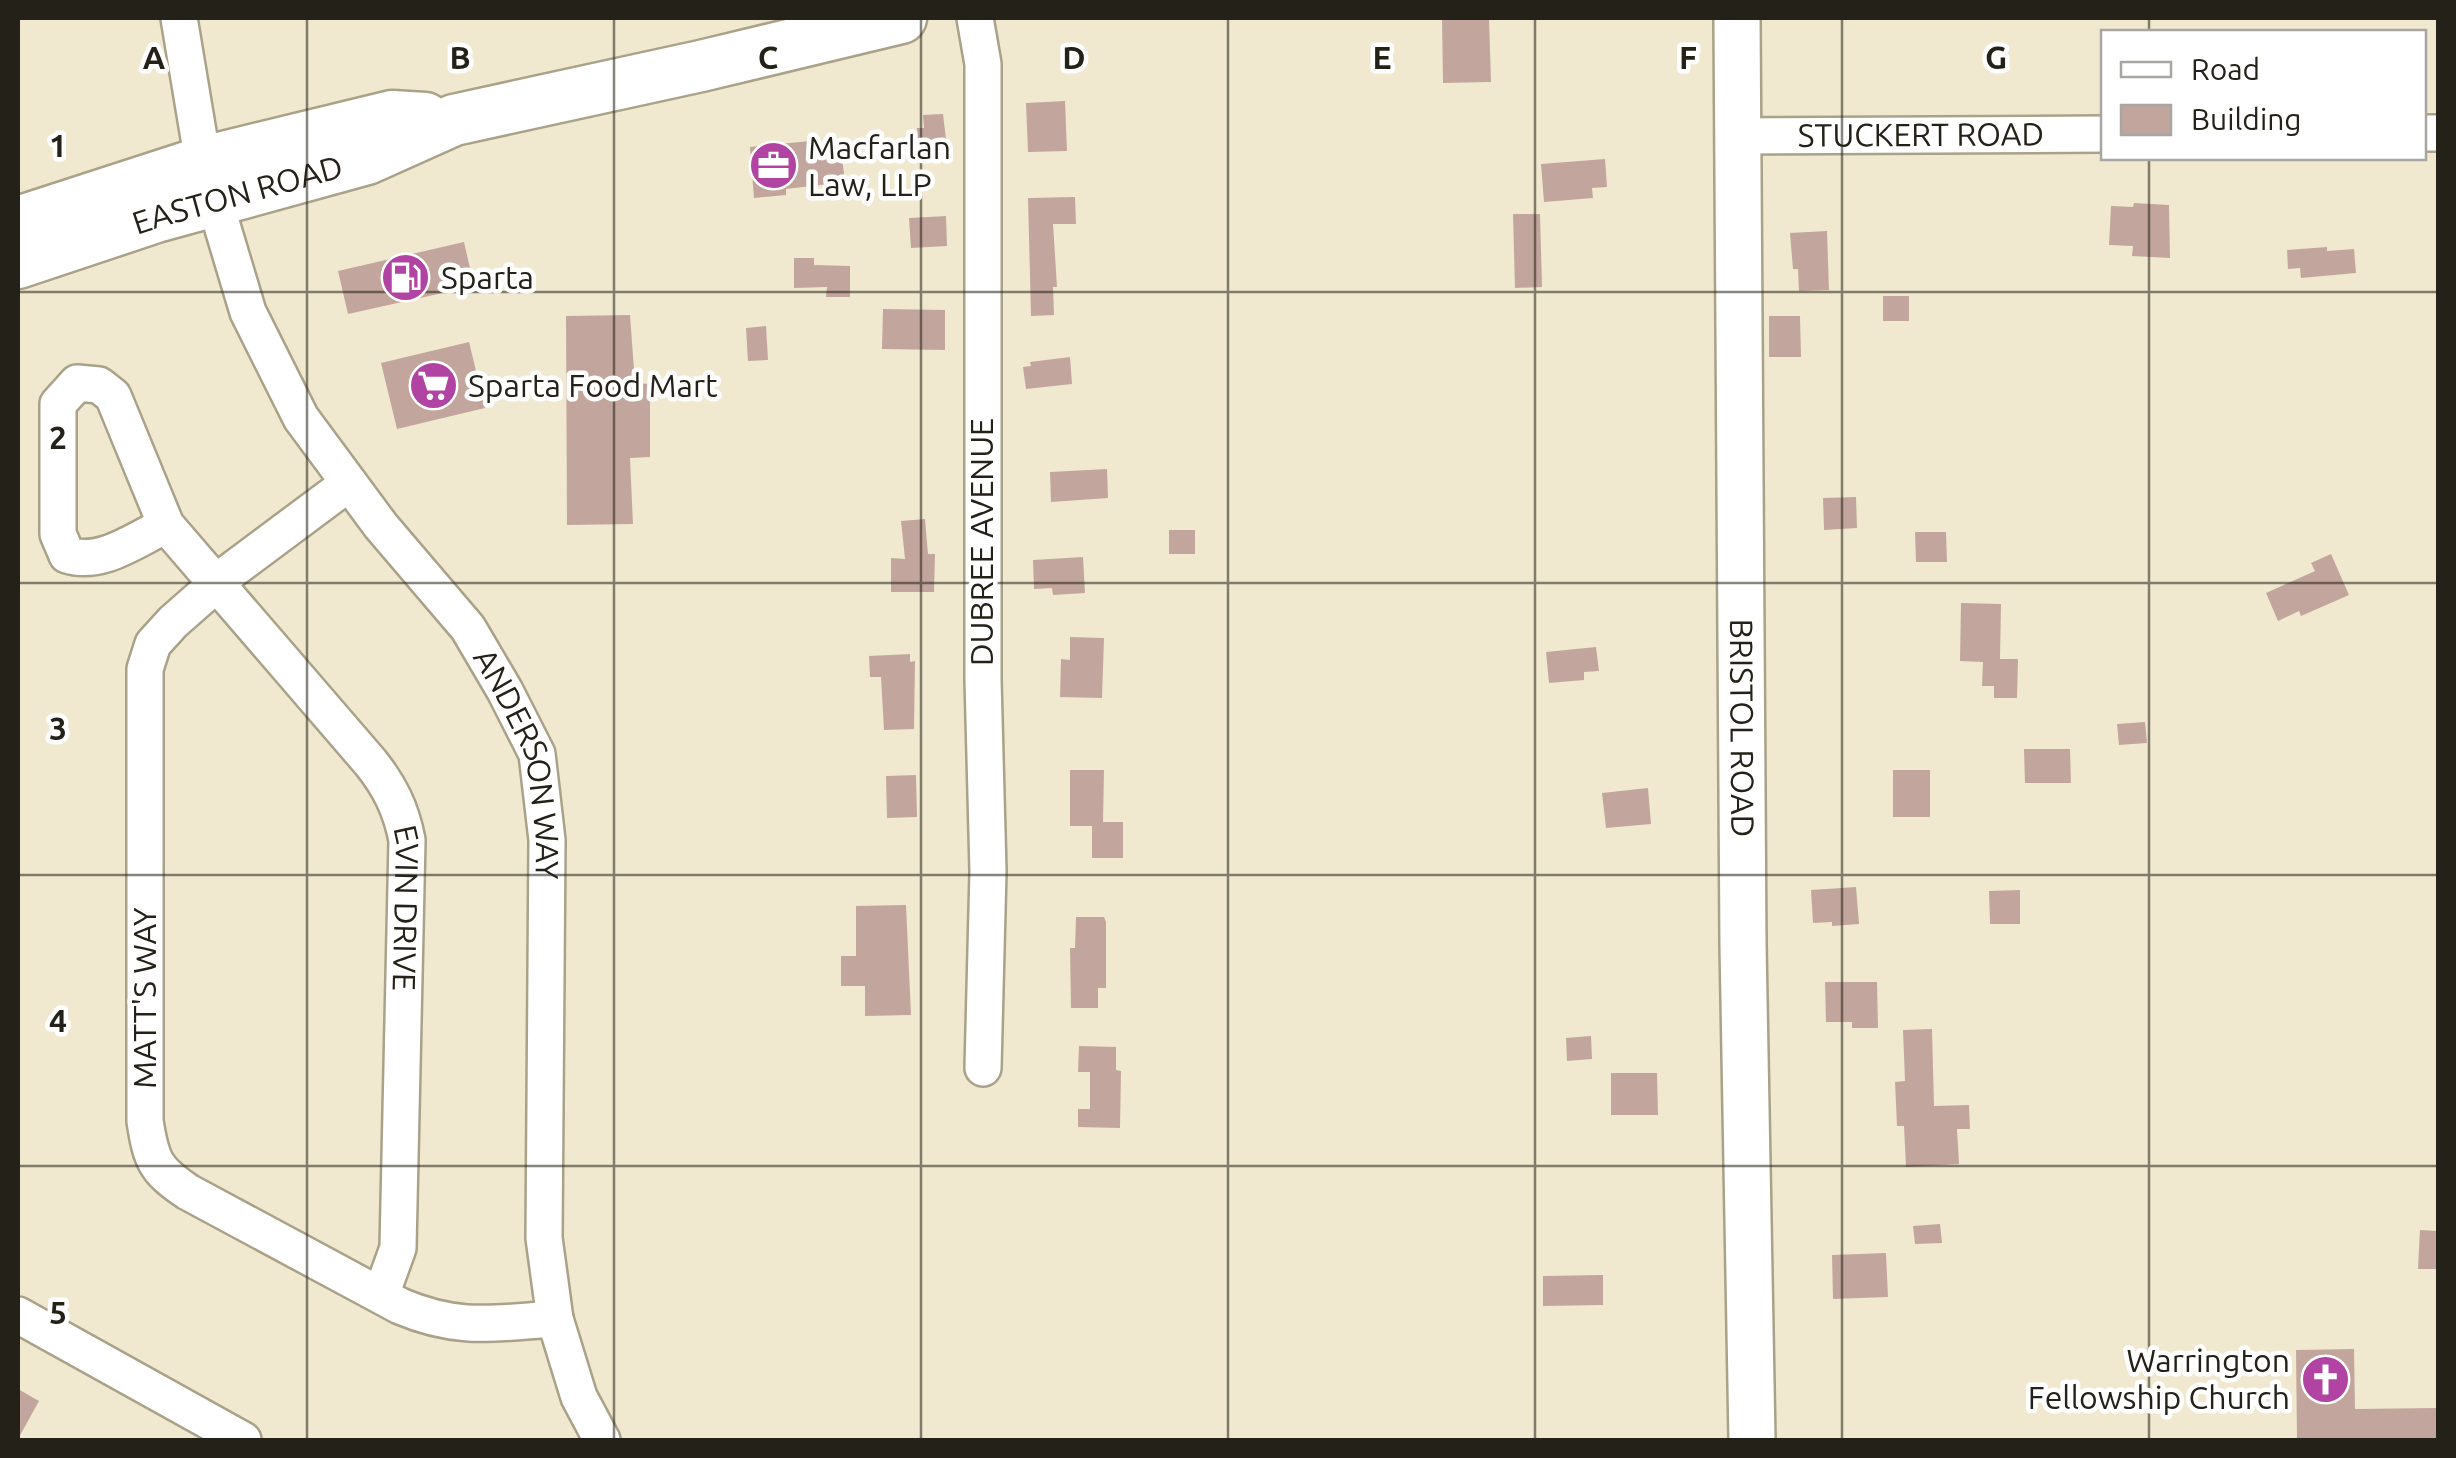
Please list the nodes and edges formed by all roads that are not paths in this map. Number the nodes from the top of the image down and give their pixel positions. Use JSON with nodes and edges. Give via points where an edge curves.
{"nodes":[{"id":1,"x":179,"y":18,"type":"edge"},
{"id":2,"x":901,"y":18,"type":"edge"},
{"id":3,"x":975,"y":18,"type":"edge"},
{"id":4,"x":1737,"y":18,"type":"edge"},
{"id":5,"x":2101,"y":134,"type":"edge"},
{"id":6,"x":1738,"y":136,"type":"junction"},
{"id":7,"x":208,"y":181,"type":"junction"},
{"id":8,"x":18,"y":222,"type":"edge"},
{"id":9,"x":18,"y":263,"type":"edge"},
{"id":10,"x":349,"y":483,"type":"junction"},
{"id":11,"x":166,"y":525,"type":"junction"},
{"id":12,"x":217,"y":583,"type":"junction"},
{"id":13,"x":983,"y":1068,"type":"dead end"},
{"id":14,"x":381,"y":1296,"type":"junction"},
{"id":15,"x":18,"y":1315,"type":"edge"},
{"id":16,"x":556,"y":1318,"type":"junction"},
{"id":17,"x":243,"y":1440,"type":"edge"},
{"id":18,"x":602,"y":1440,"type":"edge"},
{"id":19,"x":1752,"y":1440,"type":"edge"}],
"edges":[{"from":1,"to":7,"type":"street","name":"ANDERSON WAY"},
{"from":2,"to":7,"type":"highway","name":"EASTON ROAD","via":[[454,120],[392,116]]},
{"from":3,"to":13,"type":"street","name":"DUBREE AVENUE","via":[[983,64]]},
{"from":4,"to":6,"type":"main road","name":"BRISTOL ROAD"},
{"from":5,"to":6,"type":"street","name":"STUCKERT ROAD"},
{"from":6,"to":19,"type":"main road","name":"BRISTOL ROAD"},
{"from":7,"to":8,"type":"highway","name":"EASTON ROAD"},
{"from":7,"to":9,"type":"highway","name":"EASTON ROAD"},
{"from":7,"to":10,"type":"street","name":"ANDERSON WAY","via":[[248,312],[301,418]]},
{"from":10,"to":12,"type":"street","name":"MATT'S WAY"},
{"from":10,"to":16,"type":"street","name":"ANDERSON WAY","via":[[468,628],[536,754],[547,840],[544,1238]]},
{"from":11,"to":11,"type":"street","name":"EVIN DRIVE","via":[[101,557],[67,555],[58,534],[58,404],[77,382],[113,396]]},
{"from":11,"to":12,"type":"street","name":"EVIN DRIVE"},
{"from":12,"to":14,"type":"street","name":"EVIN DRIVE","via":[[371,763],[401,812],[407,840],[398,1248]]},
{"from":12,"to":14,"type":"street","name":"MATT'S WAY","via":[[153,644],[145,669],[150,1153],[162,1174],[188,1192]]},
{"from":14,"to":16,"type":"street","name":"MATT'S WAY","via":[[434,1320],[473,1325]]},
{"from":15,"to":17,"type":"street"},
{"from":16,"to":18,"type":"street","name":"ANDERSON WAY","via":[[579,1397]]}]}
